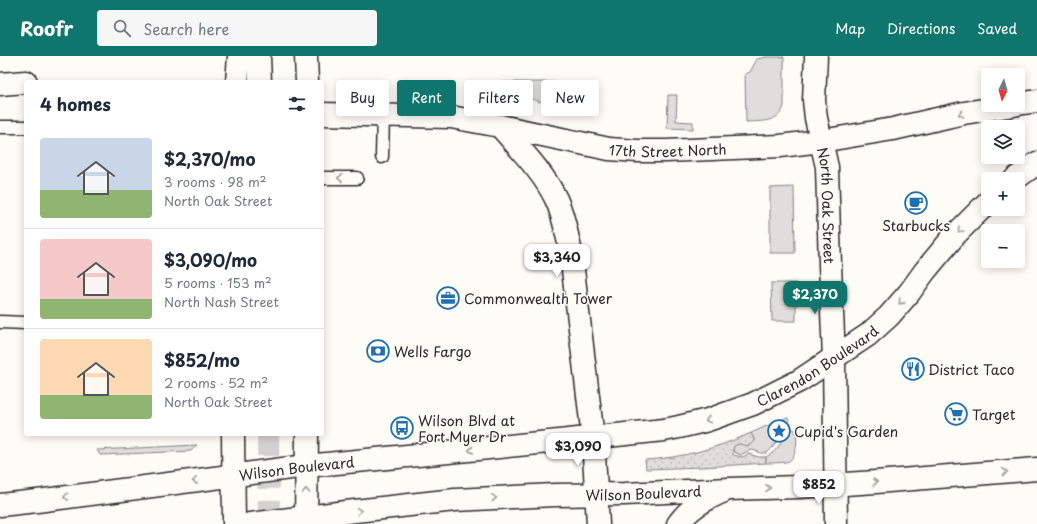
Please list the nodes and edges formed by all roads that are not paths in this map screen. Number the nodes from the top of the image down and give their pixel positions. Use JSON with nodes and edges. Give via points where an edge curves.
{"nodes":[{"id":1,"x":239,"y":56,"type":"edge"},
{"id":2,"x":259,"y":56,"type":"edge"},
{"id":3,"x":306,"y":56,"type":"edge"},
{"id":4,"x":816,"y":56,"type":"edge"},
{"id":5,"x":237,"y":80,"type":"edge"},
{"id":6,"x":260,"y":80,"type":"edge"},
{"id":7,"x":306,"y":80,"type":"edge"},
{"id":8,"x":24,"y":82,"type":"edge"},
{"id":9,"x":0,"y":84,"type":"edge"},
{"id":10,"x":1037,"y":101,"type":"edge"},
{"id":11,"x":1025,"y":103,"type":"edge"},
{"id":12,"x":981,"y":110,"type":"edge"},
{"id":13,"x":382,"y":116,"type":"edge"},
{"id":14,"x":389,"y":116,"type":"edge"},
{"id":15,"x":500,"y":126,"type":"junction"},
{"id":16,"x":0,"y":127,"type":"edge"},
{"id":17,"x":24,"y":127,"type":"edge"},
{"id":18,"x":821,"y":141,"type":"junction"},
{"id":19,"x":382,"y":157,"type":"dead end"},
{"id":20,"x":1037,"y":162,"type":"edge"},
{"id":21,"x":1023,"y":172,"type":"edge"},
{"id":22,"x":324,"y":178,"type":"edge"},
{"id":23,"x":357,"y":178,"type":"dead end"},
{"id":24,"x":981,"y":209,"type":"edge"},
{"id":25,"x":0,"y":322,"type":"edge"},
{"id":26,"x":24,"y":323,"type":"edge"},
{"id":27,"x":834,"y":358,"type":"junction"},
{"id":28,"x":233,"y":436,"type":"edge"},
{"id":29,"x":307,"y":436,"type":"edge"},
{"id":30,"x":593,"y":438,"type":"junction"},
{"id":31,"x":306,"y":466,"type":"junction"},
{"id":32,"x":1037,"y":469,"type":"edge"},
{"id":33,"x":234,"y":475,"type":"junction"},
{"id":34,"x":836,"y":485,"type":"junction"},
{"id":35,"x":729,"y":489,"type":"junction"},
{"id":36,"x":596,"y":494,"type":"junction"},
{"id":37,"x":0,"y":505,"type":"edge"},
{"id":38,"x":306,"y":520,"type":"edge"},
{"id":39,"x":234,"y":524,"type":"edge"},
{"id":40,"x":250,"y":524,"type":"edge"},
{"id":41,"x":598,"y":524,"type":"edge"},
{"id":42,"x":678,"y":524,"type":"edge"},
{"id":43,"x":836,"y":524,"type":"edge"}],
"edges":[{"from":1,"to":5,"type":"main road"},
{"from":2,"to":6,"type":"main road"},
{"from":3,"to":7,"type":"main road"},
{"from":4,"to":18,"type":"main road","name":"North Oak Street","via":[[814,100]]},
{"from":8,"to":9,"type":"main road"},
{"from":10,"to":11,"type":"main road"},
{"from":12,"to":18,"type":"main road","name":"17th Street North","one_way":true},
{"from":13,"to":19,"type":"lane"},
{"from":14,"to":15,"type":"main road","name":"17th Street North","via":[[447,116]]},
{"from":15,"to":18,"type":"main road","name":"17th Street North","via":[[619,150],[711,150]]},
{"from":15,"to":30,"type":"main road","via":[[550,187],[560,208],[571,253]]},
{"from":16,"to":17,"type":"lane"},
{"from":18,"to":27,"type":"main road","name":"North Oak Street","via":[[827,167]]},
{"from":20,"to":21,"type":"main road"},
{"from":23,"to":22,"type":"lane","one_way":true},
{"from":24,"to":27,"type":"main road","name":"Clarendon Boulevard","one_way":true,"via":[[955,235],[889,316],[868,335]]},
{"from":25,"to":26,"type":"lane"},
{"from":27,"to":30,"type":"main road","name":"Clarendon Boulevard","one_way":true,"via":[[779,392],[721,416],[679,428]]},
{"from":27,"to":34,"type":"main road","name":"North Oak Street"},
{"from":28,"to":33,"type":"main road"},
{"from":29,"to":31,"type":"main road"},
{"from":30,"to":31,"type":"main road","name":"Wilson Boulevard","one_way":true},
{"from":30,"to":36,"type":"main road"},
{"from":31,"to":33,"type":"main road","name":"Wilson Boulevard"},
{"from":38,"to":31,"type":"main road","one_way":true},
{"from":34,"to":32,"type":"main road","name":"Wilson Boulevard","one_way":true},
{"from":33,"to":37,"type":"main road","name":"Wilson Boulevard","one_way":true},
{"from":33,"to":39,"type":"main road"},
{"from":35,"to":34,"type":"main road","name":"Wilson Boulevard","one_way":true},
{"from":34,"to":43,"type":"main road","name":"North Oak Street"},
{"from":35,"to":36,"type":"main road","name":"Wilson Boulevard"},
{"from":35,"to":42,"type":"main road","via":[[699,504]]},
{"from":38,"to":36,"type":"main road","name":"Wilson Boulevard","one_way":true,"via":[[455,500]]},
{"from":36,"to":41,"type":"main road"},
{"from":38,"to":40,"type":"main road","name":"Wilson Boulevard"}]}
